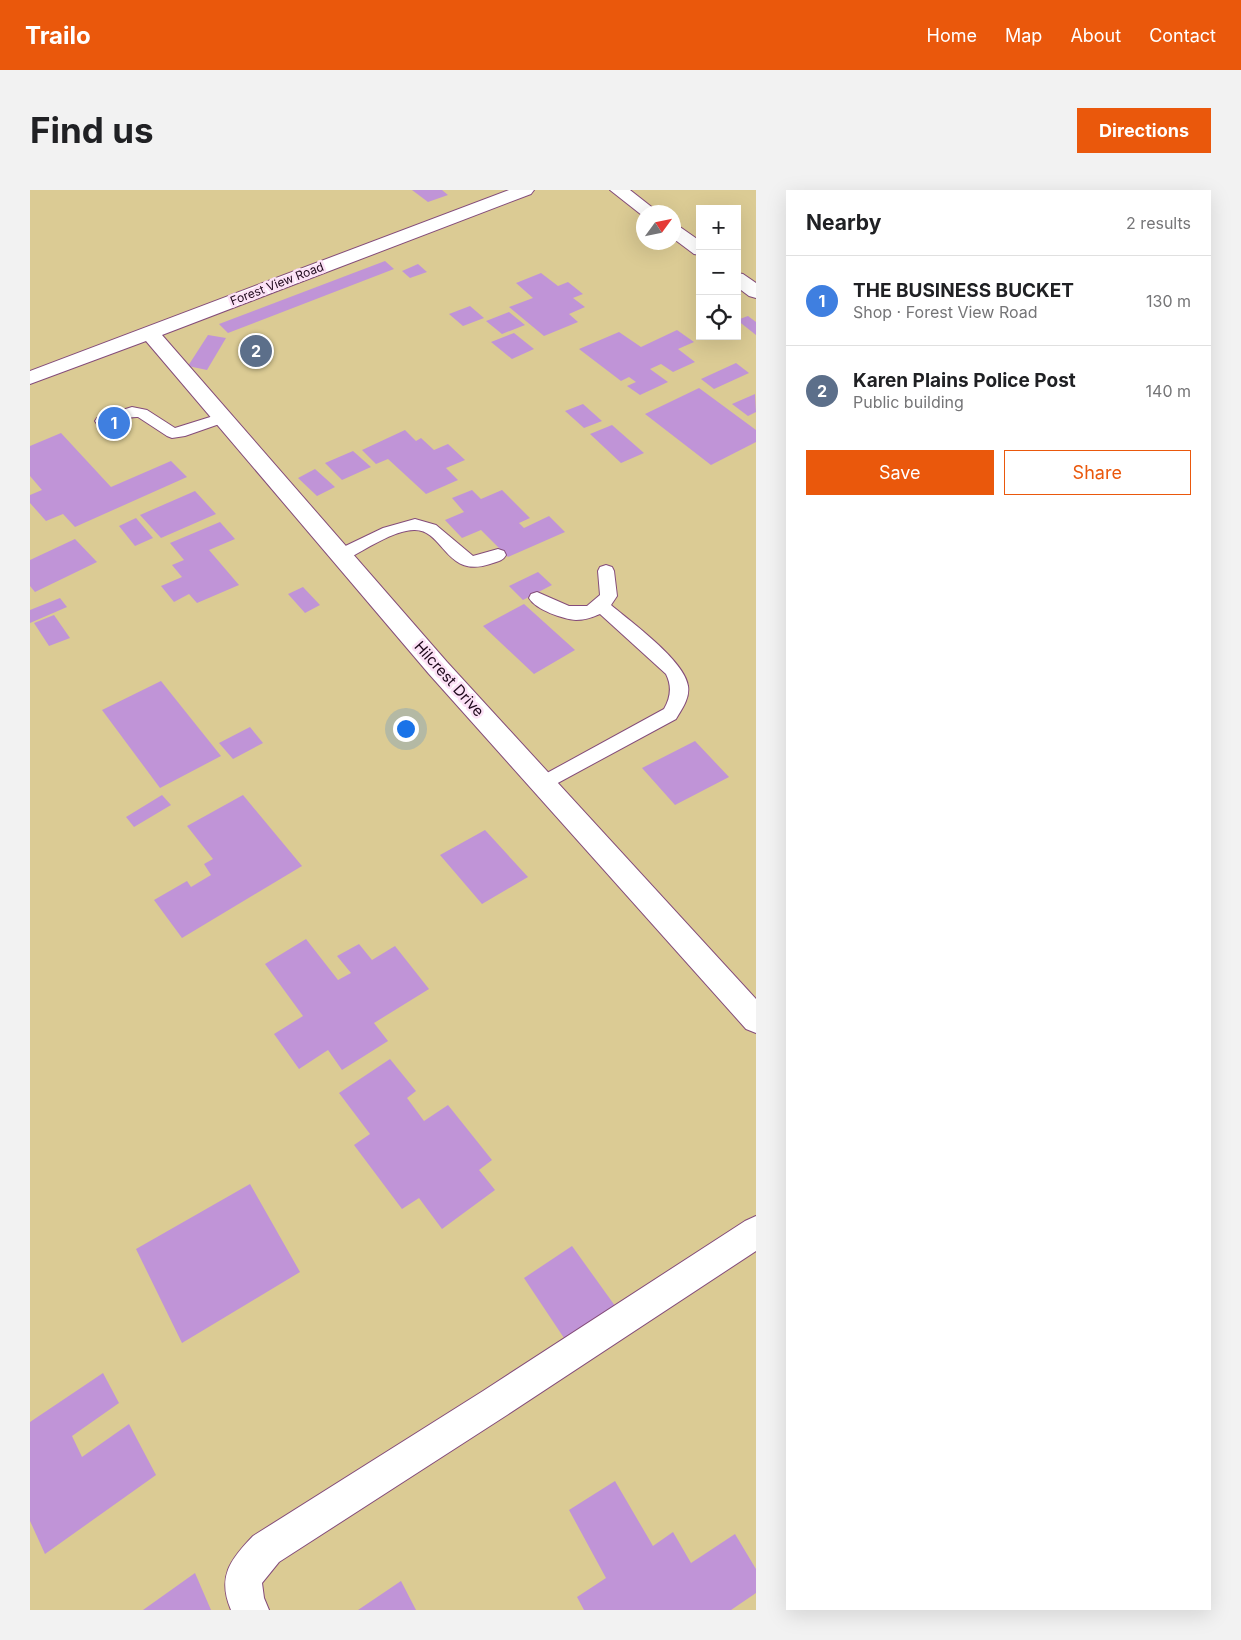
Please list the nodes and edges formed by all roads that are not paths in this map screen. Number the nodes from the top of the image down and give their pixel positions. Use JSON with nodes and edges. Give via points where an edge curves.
{"nodes":[{"id":1,"x":525,"y":190,"type":"edge"},
{"id":2,"x":619,"y":190,"type":"edge"},
{"id":3,"x":639,"y":205,"type":"edge"},
{"id":4,"x":681,"y":236,"type":"edge"},
{"id":5,"x":696,"y":247,"type":"edge"},
{"id":6,"x":741,"y":281,"type":"edge"},
{"id":7,"x":756,"y":292,"type":"edge"},
{"id":8,"x":149,"y":332,"type":"junction"},
{"id":9,"x":30,"y":378,"type":"edge"},
{"id":10,"x":223,"y":418,"type":"junction"},
{"id":11,"x":102,"y":421,"type":"dead end"},
{"id":12,"x":341,"y":555,"type":"junction"},
{"id":13,"x":498,"y":555,"type":"dead end"},
{"id":14,"x":606,"y":571,"type":"dead end"},
{"id":15,"x":537,"y":598,"type":"dead end"},
{"id":16,"x":602,"y":606,"type":"junction"},
{"id":17,"x":543,"y":784,"type":"junction"},
{"id":18,"x":756,"y":1020,"type":"edge"},
{"id":19,"x":756,"y":1232,"type":"edge"},
{"id":20,"x":250,"y":1610,"type":"edge"}],
"edges":[{"from":1,"to":8,"type":"street","name":"Forest View Road"},
{"from":2,"to":3,"type":"street"},
{"from":4,"to":5,"type":"street"},
{"from":6,"to":7,"type":"street"},
{"from":8,"to":9,"type":"street","name":"Forest View Road"},
{"from":8,"to":10,"type":"street","name":"Hilcrest Drive"},
{"from":10,"to":11,"type":"lane","via":[[180,433],[172,433],[142,413],[132,412]]},
{"from":10,"to":12,"type":"street","name":"Hilcrest Drive"},
{"from":12,"to":13,"type":"lane","via":[[403,526],[416,524],[429,528],[469,561],[479,562]]},
{"from":12,"to":17,"type":"street","name":"Hilcrest Drive"},
{"from":14,"to":16,"type":"lane","via":[[609,596]]},
{"from":15,"to":16,"type":"lane","via":[[575,615],[588,614]]},
{"from":16,"to":17,"type":"lane","via":[[672,669],[680,681],[678,703],[670,714]]},
{"from":17,"to":18,"type":"street","name":"Hilcrest Drive"},
{"from":19,"to":20,"type":"street","via":[[266,1549],[246,1572],[242,1593]]}]}
